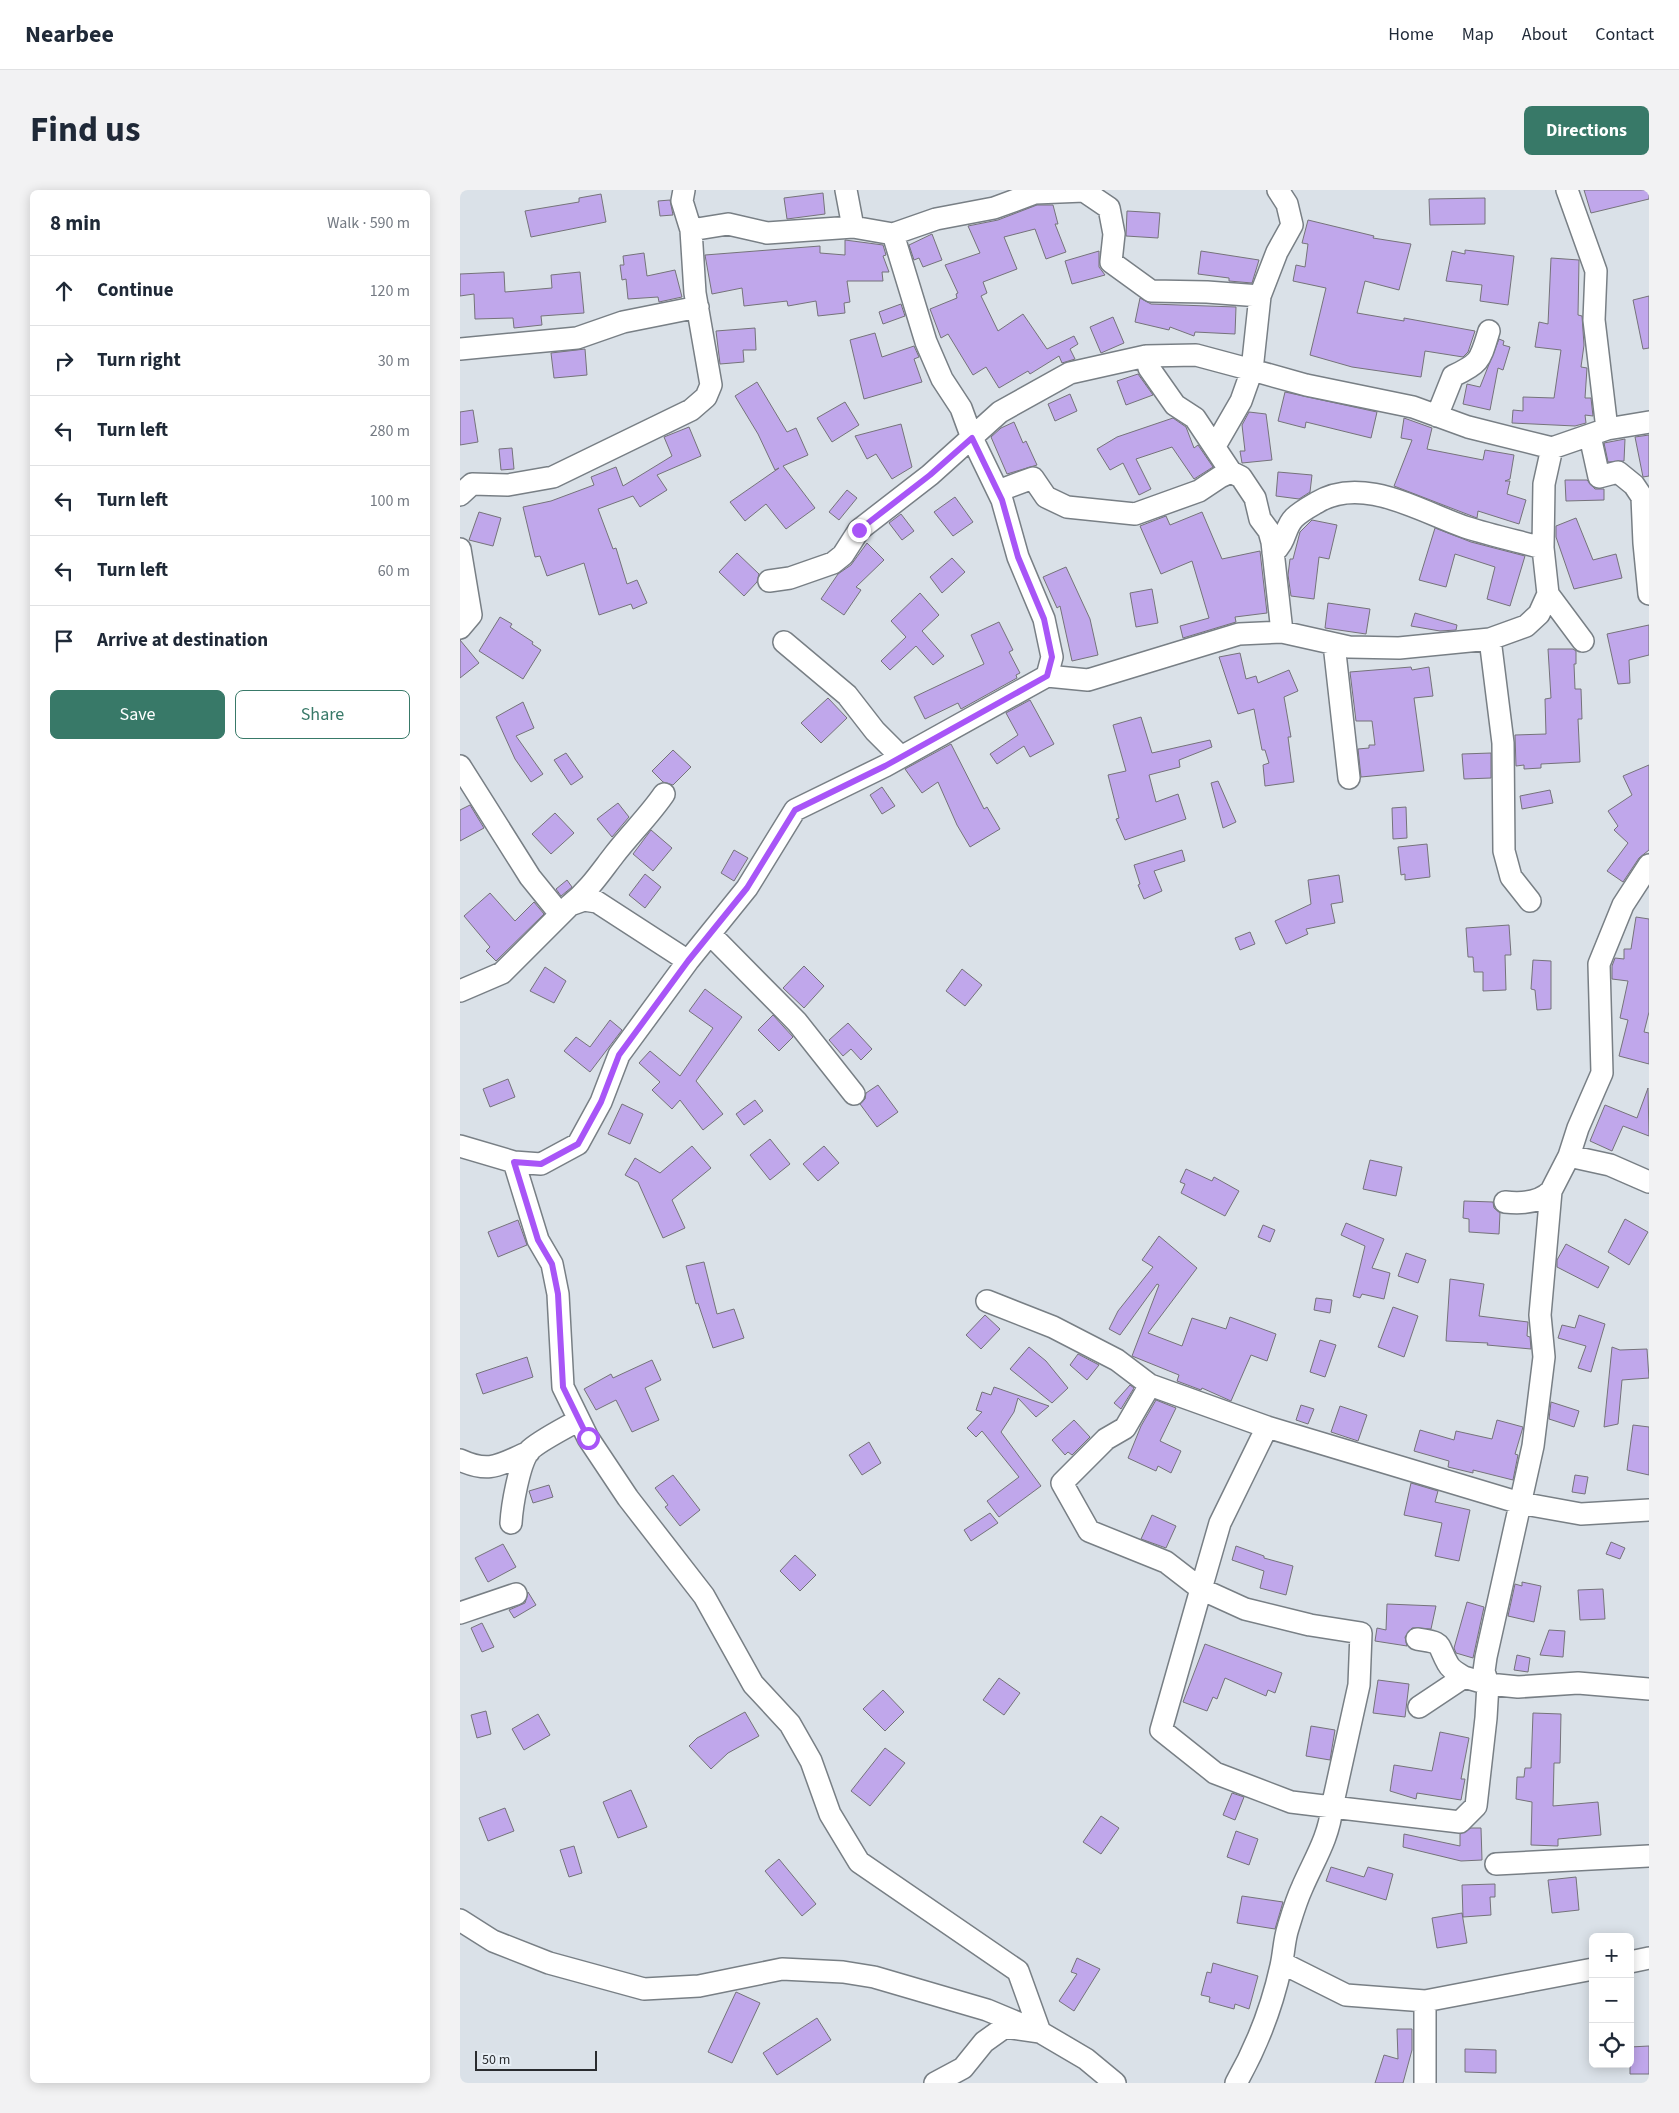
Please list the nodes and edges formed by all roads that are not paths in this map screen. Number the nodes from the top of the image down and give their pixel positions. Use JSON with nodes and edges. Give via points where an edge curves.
{"nodes":[{"id":1,"x":684,"y":190,"type":"edge"},
{"id":2,"x":846,"y":190,"type":"edge"},
{"id":3,"x":1278,"y":190,"type":"edge"},
{"id":4,"x":1567,"y":190,"type":"edge"},
{"id":5,"x":853,"y":227,"type":"junction"},
{"id":6,"x":691,"y":230,"type":"junction"},
{"id":7,"x":893,"y":234,"type":"junction"},
{"id":8,"x":1260,"y":296,"type":"junction"},
{"id":9,"x":698,"y":307,"type":"junction"},
{"id":10,"x":1488,"y":331,"type":"dead end"},
{"id":11,"x":460,"y":349,"type":"edge"},
{"id":12,"x":1146,"y":356,"type":"junction"},
{"id":13,"x":1252,"y":370,"type":"junction"},
{"id":14,"x":1437,"y":416,"type":"junction"},
{"id":15,"x":1649,"y":422,"type":"edge"},
{"id":16,"x":1598,"y":433,"type":"junction"},
{"id":17,"x":972,"y":438,"type":"junction"},
{"id":18,"x":1215,"y":446,"type":"junction"},
{"id":19,"x":1552,"y":448,"type":"junction"},
{"id":20,"x":1231,"y":472,"type":"junction"},
{"id":21,"x":464,"y":485,"type":"edge"},
{"id":22,"x":998,"y":491,"type":"junction"},
{"id":23,"x":1543,"y":548,"type":"junction"},
{"id":24,"x":460,"y":549,"type":"edge"},
{"id":25,"x":1273,"y":553,"type":"junction"},
{"id":26,"x":769,"y":581,"type":"dead end"},
{"id":27,"x":1548,"y":594,"type":"junction"},
{"id":28,"x":1649,"y":594,"type":"edge"},
{"id":29,"x":460,"y":628,"type":"edge"},
{"id":30,"x":1282,"y":632,"type":"junction"},
{"id":31,"x":1490,"y":639,"type":"junction"},
{"id":32,"x":1583,"y":641,"type":"dead end"},
{"id":33,"x":784,"y":642,"type":"dead end"},
{"id":34,"x":1334,"y":644,"type":"junction"},
{"id":35,"x":1047,"y":676,"type":"junction"},
{"id":36,"x":901,"y":757,"type":"junction"},
{"id":37,"x":460,"y":766,"type":"edge"},
{"id":38,"x":1349,"y":778,"type":"dead end"},
{"id":39,"x":664,"y":794,"type":"dead end"},
{"id":40,"x":1649,"y":865,"type":"edge"},
{"id":41,"x":1530,"y":901,"type":"dead end"},
{"id":42,"x":565,"y":910,"type":"junction"},
{"id":43,"x":710,"y":934,"type":"junction"},
{"id":44,"x":688,"y":961,"type":"junction"},
{"id":45,"x":460,"y":991,"type":"edge"},
{"id":46,"x":854,"y":1094,"type":"dead end"},
{"id":47,"x":460,"y":1146,"type":"edge"},
{"id":48,"x":1569,"y":1156,"type":"junction"},
{"id":49,"x":514,"y":1162,"type":"junction"},
{"id":50,"x":1649,"y":1182,"type":"edge"},
{"id":51,"x":1551,"y":1191,"type":"junction"},
{"id":52,"x":1505,"y":1202,"type":"dead end"},
{"id":53,"x":987,"y":1301,"type":"dead end"},
{"id":54,"x":1150,"y":1385,"type":"junction"},
{"id":55,"x":579,"y":1420,"type":"junction"},
{"id":56,"x":1267,"y":1427,"type":"junction"},
{"id":57,"x":529,"y":1452,"type":"junction"},
{"id":58,"x":460,"y":1460,"type":"edge"},
{"id":59,"x":1520,"y":1503,"type":"junction"},
{"id":60,"x":1649,"y":1510,"type":"edge"},
{"id":61,"x":511,"y":1523,"type":"dead end"},
{"id":62,"x":1201,"y":1589,"type":"junction"},
{"id":63,"x":516,"y":1594,"type":"dead end"},
{"id":64,"x":460,"y":1614,"type":"edge"},
{"id":65,"x":1417,"y":1639,"type":"dead end"},
{"id":66,"x":1464,"y":1677,"type":"junction"},
{"id":67,"x":1488,"y":1684,"type":"junction"},
{"id":68,"x":1649,"y":1689,"type":"edge"},
{"id":69,"x":1419,"y":1707,"type":"dead end"},
{"id":70,"x":1332,"y":1807,"type":"junction"},
{"id":71,"x":1649,"y":1856,"type":"edge"},
{"id":72,"x":1496,"y":1864,"type":"dead end"},
{"id":73,"x":460,"y":1920,"type":"edge"},
{"id":74,"x":1649,"y":1958,"type":"edge"},
{"id":75,"x":1634,"y":1961,"type":"edge"},
{"id":76,"x":1282,"y":1963,"type":"junction"},
{"id":77,"x":1589,"y":1970,"type":"edge"},
{"id":78,"x":1426,"y":2001,"type":"junction"},
{"id":79,"x":1040,"y":2032,"type":"junction"},
{"id":80,"x":935,"y":2083,"type":"edge"},
{"id":81,"x":1115,"y":2083,"type":"edge"},
{"id":82,"x":1236,"y":2083,"type":"edge"},
{"id":83,"x":1425,"y":2083,"type":"edge"}],
"edges":[{"from":1,"to":6,"type":"street","via":[[682,201]]},
{"from":2,"to":5,"type":"street"},
{"from":3,"to":8,"type":"street","via":[[1287,204],[1292,225],[1277,252]]},
{"from":4,"to":16,"type":"street","via":[[1596,271],[1594,320]]},
{"from":5,"to":6,"type":"street","via":[[767,233],[728,224]]},
{"from":5,"to":7,"type":"street"},
{"from":6,"to":9,"type":"street"},
{"from":7,"to":8,"type":"street","via":[[936,219],[994,208],[1035,193],[1084,191],[1109,208],[1114,234],[1111,262],[1151,291]]},
{"from":7,"to":17,"type":"street","via":[[926,342],[942,379],[961,408]]},
{"from":8,"to":13,"type":"street"},
{"from":9,"to":11,"type":"street","via":[[623,322],[577,338]]},
{"from":9,"to":21,"type":"street","via":[[711,385],[706,397],[691,410],[552,477],[508,485]]},
{"from":10,"to":14,"type":"street","via":[[1476,365],[1453,376]]},
{"from":12,"to":13,"type":"street","via":[[1196,355]]},
{"from":12,"to":17,"type":"street","via":[[1070,372],[1000,412]]},
{"from":12,"to":18,"type":"street","via":[[1149,368],[1176,405],[1195,418]]},
{"from":13,"to":14,"type":"street","via":[[1306,385],[1413,407]]},
{"from":13,"to":18,"type":"street","via":[[1241,401]]},
{"from":14,"to":19,"type":"street"},
{"from":15,"to":16,"type":"street"},
{"from":16,"to":19,"type":"street"},
{"from":16,"to":28,"type":"street","via":[[1599,476],[1618,472],[1634,484],[1642,497]]},
{"from":17,"to":22,"type":"street"},
{"from":17,"to":26,"type":"street","via":[[859,530],[843,555],[833,563],[790,578]]},
{"from":18,"to":20,"type":"street"},
{"from":19,"to":23,"type":"street","via":[[1544,484]]},
{"from":20,"to":22,"type":"street","via":[[1199,491],[1135,514],[1067,507],[1046,497],[1033,478]]},
{"from":20,"to":25,"type":"street","via":[[1241,478],[1255,498],[1260,519],[1269,531]]},
{"from":22,"to":35,"type":"street","via":[[1018,557],[1044,619],[1052,657]]},
{"from":23,"to":25,"type":"street","via":[[1467,528],[1403,502],[1348,492],[1332,494],[1293,519],[1282,545]]},
{"from":23,"to":27,"type":"street"},
{"from":24,"to":29,"type":"street","via":[[472,615]]},
{"from":25,"to":30,"type":"street"},
{"from":27,"to":31,"type":"street","via":[[1539,614],[1526,626]]},
{"from":27,"to":32,"type":"street"},
{"from":30,"to":34,"type":"street"},
{"from":30,"to":35,"type":"street","via":[[1240,634],[1088,680]]},
{"from":31,"to":34,"type":"street","via":[[1399,648]]},
{"from":31,"to":41,"type":"street","via":[[1503,744],[1504,851],[1511,877]]},
{"from":33,"to":36,"type":"street","via":[[847,695],[875,731]]},
{"from":34,"to":38,"type":"street"},
{"from":35,"to":36,"type":"street"},
{"from":36,"to":43,"type":"street","via":[[795,810],[747,888]]},
{"from":37,"to":42,"type":"street","via":[[530,877]]},
{"from":39,"to":42,"type":"street","via":[[587,892]]},
{"from":40,"to":48,"type":"street","via":[[1623,905],[1599,964],[1602,1073]]},
{"from":42,"to":44,"type":"street","via":[[584,900],[597,902]]},
{"from":42,"to":45,"type":"street","via":[[502,973]]},
{"from":43,"to":44,"type":"street"},
{"from":43,"to":46,"type":"street","via":[[797,1022]]},
{"from":44,"to":49,"type":"street","via":[[619,1055],[601,1102],[578,1144],[541,1164]]},
{"from":47,"to":49,"type":"street"},
{"from":48,"to":50,"type":"street","via":[[1610,1165]]},
{"from":48,"to":51,"type":"street"},
{"from":49,"to":55,"type":"street","via":[[538,1240],[552,1264],[558,1294],[563,1387]]},
{"from":51,"to":52,"type":"street","via":[[1543,1199],[1532,1202]]},
{"from":51,"to":59,"type":"street","via":[[1540,1315],[1544,1357],[1533,1446]]},
{"from":53,"to":54,"type":"street","via":[[1053,1327],[1109,1356]]},
{"from":54,"to":56,"type":"street"},
{"from":54,"to":62,"type":"street","via":[[1124,1428],[1106,1439],[1062,1483],[1089,1531],[1166,1562]]},
{"from":55,"to":57,"type":"street"},
{"from":55,"to":79,"type":"street","via":[[628,1498],[704,1596],[753,1684],[790,1724],[811,1761],[830,1814],[859,1862],[1018,1971]]},
{"from":56,"to":59,"type":"street"},
{"from":56,"to":62,"type":"street","via":[[1220,1523]]},
{"from":57,"to":58,"type":"street","via":[[496,1467],[474,1466]]},
{"from":57,"to":61,"type":"street","via":[[512,1504]]},
{"from":59,"to":60,"type":"street","via":[[1581,1514]]},
{"from":59,"to":67,"type":"street","via":[[1486,1657],[1484,1671]]},
{"from":62,"to":70,"type":"street","via":[[1161,1730],[1215,1773],[1291,1802]]},
{"from":62,"to":70,"type":"street","via":[[1245,1609],[1361,1633],[1359,1685]]},
{"from":63,"to":64,"type":"street"},
{"from":65,"to":66,"type":"street","via":[[1435,1642],[1442,1647],[1448,1665]]},
{"from":66,"to":67,"type":"street"},
{"from":66,"to":69,"type":"street"},
{"from":67,"to":68,"type":"street","via":[[1518,1687],[1578,1683]]},
{"from":67,"to":70,"type":"street","via":[[1476,1806],[1460,1822]]},
{"from":70,"to":76,"type":"street","via":[[1331,1825],[1302,1888],[1287,1931]]},
{"from":71,"to":72,"type":"street"},
{"from":73,"to":79,"type":"street","via":[[493,1942],[549,1963],[644,1989],[699,1986],[782,1969],[843,1972],[874,1977],[987,2010]]},
{"from":74,"to":75,"type":"street"},
{"from":76,"to":78,"type":"street","via":[[1346,1995]]},
{"from":76,"to":82,"type":"street","via":[[1270,2009]]},
{"from":77,"to":78,"type":"street"},
{"from":78,"to":83,"type":"street"},
{"from":79,"to":80,"type":"street","via":[[1005,2027],[984,2042],[963,2068]]},
{"from":79,"to":81,"type":"street","via":[[1086,2059]]}]}
